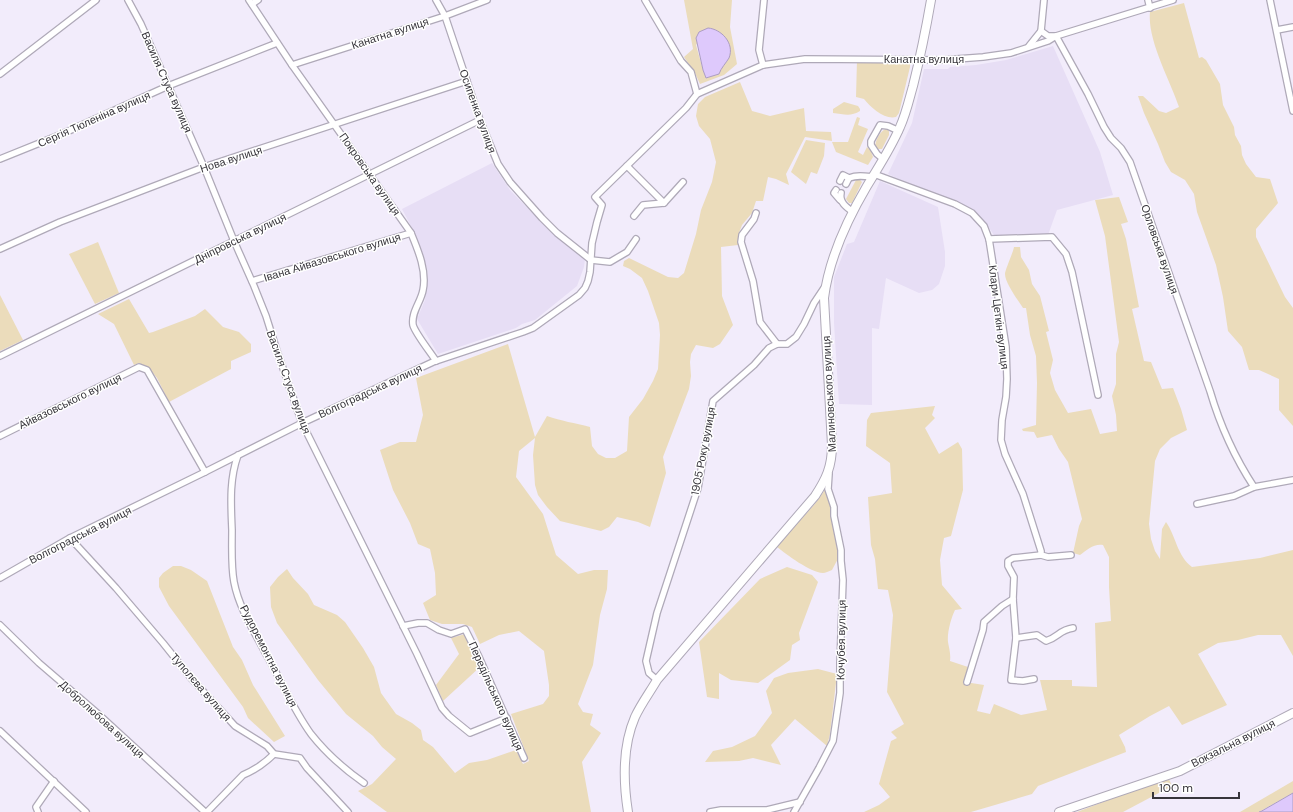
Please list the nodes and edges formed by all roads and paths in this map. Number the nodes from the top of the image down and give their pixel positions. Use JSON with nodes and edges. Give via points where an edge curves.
{"nodes":[{"id":1,"x":96,"y":0,"type":"edge"},
{"id":2,"x":128,"y":0,"type":"edge"},
{"id":3,"x":258,"y":0,"type":"edge"},
{"id":4,"x":436,"y":0,"type":"edge"},
{"id":5,"x":487,"y":0,"type":"edge"},
{"id":6,"x":645,"y":0,"type":"edge"},
{"id":7,"x":764,"y":0,"type":"edge"},
{"id":8,"x":931,"y":0,"type":"edge"},
{"id":9,"x":1044,"y":0,"type":"edge"},
{"id":10,"x":1148,"y":0,"type":"edge"},
{"id":11,"x":1173,"y":0,"type":"edge"},
{"id":12,"x":1270,"y":0,"type":"edge"},
{"id":13,"x":250,"y":2,"type":"edge"},
{"id":14,"x":1150,"y":8,"type":"junction"},
{"id":15,"x":444,"y":16,"type":"junction"},
{"id":16,"x":1293,"y":27,"type":"edge"},
{"id":17,"x":1277,"y":30,"type":"junction"},
{"id":18,"x":1041,"y":31,"type":"junction"},
{"id":19,"x":1056,"y":36,"type":"junction"},
{"id":20,"x":278,"y":44,"type":"junction"},
{"id":21,"x":1028,"y":47,"type":"junction"},
{"id":22,"x":920,"y":59,"type":"junction"},
{"id":23,"x":292,"y":65,"type":"junction"},
{"id":24,"x":763,"y":65,"type":"junction"},
{"id":25,"x":0,"y":74,"type":"edge"},
{"id":26,"x":468,"y":81,"type":"junction"},
{"id":27,"x":168,"y":86,"type":"junction"},
{"id":28,"x":697,"y":94,"type":"junction"},
{"id":29,"x":1293,"y":108,"type":"edge"},
{"id":30,"x":480,"y":120,"type":"junction"},
{"id":31,"x":335,"y":125,"type":"junction"},
{"id":32,"x":899,"y":131,"type":"junction"},
{"id":33,"x":0,"y":159,"type":"edge"},
{"id":34,"x":883,"y":160,"type":"junction"},
{"id":35,"x":627,"y":166,"type":"junction"},
{"id":36,"x":204,"y":167,"type":"junction"},
{"id":37,"x":369,"y":173,"type":"junction"},
{"id":38,"x":873,"y":176,"type":"junction"},
{"id":39,"x":683,"y":182,"type":"dead end"},
{"id":40,"x":843,"y":183,"type":"dead end"},
{"id":41,"x":838,"y":192,"type":"dead end"},
{"id":42,"x":664,"y":203,"type":"junction"},
{"id":43,"x":853,"y":212,"type":"junction"},
{"id":44,"x":756,"y":213,"type":"dead end"},
{"id":45,"x":634,"y":216,"type":"dead end"},
{"id":46,"x":412,"y":233,"type":"junction"},
{"id":47,"x":636,"y":239,"type":"dead end"},
{"id":48,"x":989,"y":239,"type":"junction"},
{"id":49,"x":234,"y":241,"type":"junction"},
{"id":50,"x":0,"y":249,"type":"edge"},
{"id":51,"x":591,"y":260,"type":"junction"},
{"id":52,"x":252,"y":281,"type":"junction"},
{"id":53,"x":826,"y":286,"type":"junction"},
{"id":54,"x":777,"y":344,"type":"junction"},
{"id":55,"x":0,"y":356,"type":"edge"},
{"id":56,"x":436,"y":361,"type":"junction"},
{"id":57,"x":1098,"y":395,"type":"dead end"},
{"id":58,"x":302,"y":422,"type":"junction"},
{"id":59,"x":0,"y":436,"type":"edge"},
{"id":60,"x":238,"y":455,"type":"junction"},
{"id":61,"x":829,"y":471,"type":"junction"},
{"id":62,"x":205,"y":472,"type":"junction"},
{"id":63,"x":1293,"y":480,"type":"edge"},
{"id":64,"x":1254,"y":487,"type":"junction"},
{"id":65,"x":1198,"y":504,"type":"dead end"},
{"id":66,"x":70,"y":538,"type":"junction"},
{"id":67,"x":1041,"y":555,"type":"junction"},
{"id":68,"x":1071,"y":555,"type":"dead end"},
{"id":69,"x":0,"y":578,"type":"edge"},
{"id":70,"x":1013,"y":600,"type":"junction"},
{"id":71,"x":0,"y":625,"type":"edge"},
{"id":72,"x":403,"y":626,"type":"junction"},
{"id":73,"x":1073,"y":628,"type":"dead end"},
{"id":74,"x":1016,"y":638,"type":"junction"},
{"id":75,"x":1034,"y":679,"type":"dead end"},
{"id":76,"x":657,"y":680,"type":"junction"},
{"id":77,"x":967,"y":682,"type":"dead end"},
{"id":78,"x":1293,"y":713,"type":"edge"},
{"id":79,"x":507,"y":718,"type":"junction"},
{"id":80,"x":0,"y":730,"type":"edge"},
{"id":81,"x":274,"y":754,"type":"junction"},
{"id":82,"x":524,"y":758,"type":"dead end"},
{"id":83,"x":54,"y":781,"type":"junction"},
{"id":84,"x":364,"y":783,"type":"dead end"},
{"id":85,"x":800,"y":802,"type":"junction"},
{"id":86,"x":38,"y":812,"type":"edge"},
{"id":87,"x":86,"y":812,"type":"edge"},
{"id":88,"x":206,"y":812,"type":"edge"},
{"id":89,"x":348,"y":812,"type":"edge"},
{"id":90,"x":628,"y":812,"type":"edge"},
{"id":91,"x":710,"y":812,"type":"edge"},
{"id":92,"x":794,"y":812,"type":"edge"},
{"id":93,"x":1059,"y":812,"type":"edge"}],
"edges":[{"from":1,"to":25,"type":"street"},
{"from":2,"to":27,"type":"street","name":"Василя Стуса вулиця"},
{"from":3,"to":13,"type":"street"},
{"from":4,"to":15,"type":"street","name":"Осипенка вулиця"},
{"from":5,"to":15,"type":"street","name":"Канатна вулиця"},
{"from":6,"to":28,"type":"street","via":[[680,61],[691,72]]},
{"from":7,"to":24,"type":"street","via":[[759,50]]},
{"from":8,"to":22,"type":"main road","name":"Малиновського вулиця"},
{"from":9,"to":18,"type":"street"},
{"from":10,"to":14,"type":"street"},
{"from":11,"to":14,"type":"street","name":"Канатна вулиця"},
{"from":12,"to":17,"type":"street"},
{"from":13,"to":20,"type":"street","name":"Покровська вулиця"},
{"from":14,"to":19,"type":"street","name":"Канатна вулиця"},
{"from":15,"to":23,"type":"street","name":"Канатна вулиця"},
{"from":15,"to":26,"type":"street","name":"Осипенка вулиця"},
{"from":16,"to":17,"type":"street"},
{"from":17,"to":29,"type":"street"},
{"from":18,"to":19,"type":"street","via":[[1048,36]]},
{"from":18,"to":21,"type":"street"},
{"from":19,"to":21,"type":"street","name":"Канатна вулиця"},
{"from":19,"to":64,"type":"street","name":"Орловська вулиця","via":[[1104,127],[1130,162],[1216,412]]},
{"from":20,"to":23,"type":"street","name":"Покровська вулиця"},
{"from":20,"to":27,"type":"street","name":"Сергія Тюленіна вулиця"},
{"from":21,"to":22,"type":"street","name":"Канатна вулиця","via":[[1011,53],[983,57]]},
{"from":22,"to":24,"type":"street","name":"Канатна вулиця","via":[[804,59]]},
{"from":22,"to":32,"type":"main road","name":"Малиновського вулиця"},
{"from":23,"to":31,"type":"street","name":"Покровська вулиця"},
{"from":24,"to":28,"type":"street","name":"Канатна вулиця"},
{"from":26,"to":30,"type":"street","name":"Осипенка вулиця"},
{"from":26,"to":31,"type":"street","name":"Нова вулиця"},
{"from":27,"to":33,"type":"street","name":"Сергія Тюленіна вулиця"},
{"from":27,"to":36,"type":"street","name":"Василя Стуса вулиця"},
{"from":28,"to":35,"type":"street","name":"Канатна вулиця"},
{"from":30,"to":37,"type":"street","name":"Дніпровська вулиця"},
{"from":30,"to":51,"type":"street","name":"Осипенка вулиця","via":[[498,164],[510,182],[557,233]]},
{"from":31,"to":36,"type":"street","name":"Нова вулиця"},
{"from":31,"to":37,"type":"street","name":"Покровська вулиця"},
{"from":32,"to":34,"type":"main road","name":"Малиновського вулиця"},
{"from":32,"to":34,"type":"street","via":[[884,124],[880,125],[871,141],[871,145]]},
{"from":34,"to":38,"type":"main road","name":"Малиновського вулиця"},
{"from":35,"to":42,"type":"street"},
{"from":35,"to":51,"type":"street","name":"Канатна вулиця","via":[[594,197],[602,205]]},
{"from":36,"to":49,"type":"street","name":"Василя Стуса вулиця"},
{"from":36,"to":50,"type":"street","name":"Нова вулиця","via":[[60,222]]},
{"from":37,"to":46,"type":"street","name":"Покровська вулиця"},
{"from":37,"to":49,"type":"street","name":"Дніпровська вулиця"},
{"from":38,"to":40,"type":"street","via":[[849,178]]},
{"from":38,"to":43,"type":"main road","name":"Малиновського вулиця"},
{"from":38,"to":48,"type":"street","name":"Клари Цеткін вулиця","via":[[955,204],[972,213],[984,226]]},
{"from":39,"to":42,"type":"street"},
{"from":41,"to":43,"type":"street","via":[[842,202]]},
{"from":42,"to":45,"type":"street","via":[[643,205]]},
{"from":43,"to":53,"type":"main road","name":"Малиновського вулиця","via":[[835,252]]},
{"from":44,"to":54,"type":"street","via":[[742,235],[741,242],[753,281],[760,322]]},
{"from":46,"to":52,"type":"street","name":"Івана Айвазовського вулиця"},
{"from":46,"to":56,"type":"street","name":"Покровська вулиця","via":[[424,279],[421,298],[413,316],[413,326]]},
{"from":47,"to":51,"type":"street","via":[[627,252],[610,262]]},
{"from":48,"to":57,"type":"street","via":[[1052,237],[1066,254]]},
{"from":48,"to":67,"type":"street","name":"Клари Цеткін вулиця","via":[[1006,347],[1007,379],[1001,440],[1004,454],[1026,503]]},
{"from":49,"to":52,"type":"street","name":"Василя Стуса вулиця"},
{"from":49,"to":55,"type":"street","name":"Дніпровська вулиця"},
{"from":51,"to":56,"type":"street","name":"Волгоградська вулиця","via":[[590,277],[585,288],[539,324],[523,332]]},
{"from":52,"to":58,"type":"street","name":"Василя Стуса вулиця"},
{"from":53,"to":54,"type":"street","name":"1905 Року вулиця","via":[[796,337],[787,344]]},
{"from":53,"to":61,"type":"main road","name":"Малиновського вулиця","via":[[824,298],[832,446]]},
{"from":54,"to":76,"type":"street","name":"1905 Року вулиця","via":[[768,348],[754,365],[713,401],[698,488],[657,613],[646,660],[649,673]]},
{"from":56,"to":58,"type":"street","name":"Волгоградська вулиця"},
{"from":58,"to":60,"type":"street","name":"Волгоградська вулиця"},
{"from":58,"to":72,"type":"street","name":"Василя Стуса вулиця"},
{"from":59,"to":62,"type":"street","name":"Айвазовського вулиця","via":[[139,367],[147,370]]},
{"from":60,"to":62,"type":"street","name":"Волгоградська вулиця"},
{"from":60,"to":84,"type":"street","name":"Рудоремонтна вулиця","via":[[231,497],[232,565],[234,582],[245,613],[310,733],[348,772]]},
{"from":61,"to":76,"type":"main road","name":"Малиновського вулиця","via":[[815,496]]},
{"from":61,"to":85,"type":"street","name":"Кочубея вулиця","via":[[828,489],[834,507],[843,580],[840,693],[834,740]]},
{"from":62,"to":66,"type":"street","name":"Волгоградська вулиця"},
{"from":63,"to":64,"type":"street"},
{"from":64,"to":65,"type":"street","via":[[1234,496]]},
{"from":66,"to":69,"type":"street","name":"Волгоградська вулиця"},
{"from":66,"to":81,"type":"street","name":"Туполєва вулиця","via":[[116,588],[190,678],[235,726],[267,746]]},
{"from":67,"to":68,"type":"street"},
{"from":67,"to":70,"type":"street","via":[[1013,558],[1008,561],[1014,577]]},
{"from":70,"to":74,"type":"street"},
{"from":70,"to":77,"type":"street","via":[[984,622]]},
{"from":71,"to":88,"type":"street","name":"Добролюбова вулиця"},
{"from":72,"to":79,"type":"street","name":"Передільського вулиця","via":[[427,623],[451,634],[465,629]]},
{"from":72,"to":79,"type":"street","name":"Василя Стуса вулиця","via":[[442,708],[449,716],[470,733]]},
{"from":73,"to":74,"type":"street","via":[[1064,629],[1046,641],[1037,635]]},
{"from":74,"to":75,"type":"street","via":[[1011,680]]},
{"from":76,"to":90,"type":"main road","name":"Малиновського вулиця","via":[[635,717],[625,752]]},
{"from":78,"to":93,"type":"main road","name":"Вокзальна вулиця","via":[[1180,771]]},
{"from":79,"to":82,"type":"street","name":"Передільського вулиця"},
{"from":80,"to":83,"type":"street"},
{"from":81,"to":88,"type":"street","via":[[243,775]]},
{"from":81,"to":89,"type":"street","via":[[300,758]]},
{"from":83,"to":86,"type":"street","via":[[36,807]]},
{"from":83,"to":87,"type":"street"},
{"from":85,"to":91,"type":"street","via":[[767,810]]},
{"from":85,"to":92,"type":"street","name":"Кочубея вулиця"}]}
